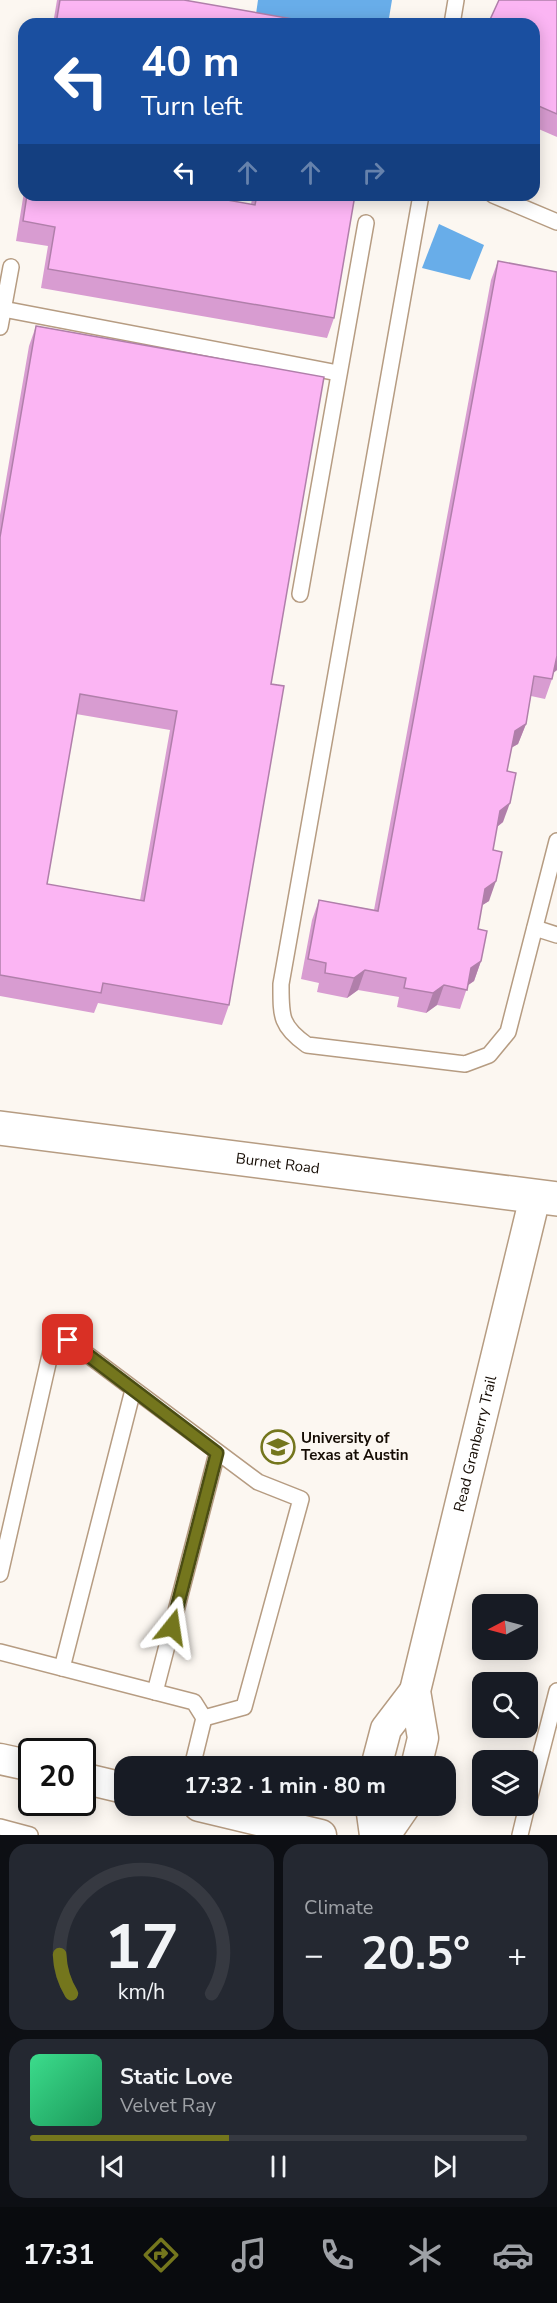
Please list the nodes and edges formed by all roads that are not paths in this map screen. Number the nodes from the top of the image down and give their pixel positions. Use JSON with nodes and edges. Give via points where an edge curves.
{"nodes":[{"id":1,"x":456,"y":0,"type":"edge"},
{"id":2,"x":453,"y":18,"type":"edge"},
{"id":3,"x":420,"y":201,"type":"edge"},
{"id":4,"x":507,"y":201,"type":"edge"},
{"id":5,"x":557,"y":222,"type":"edge"},
{"id":6,"x":366,"y":223,"type":"dead end"},
{"id":7,"x":11,"y":267,"type":"dead end"},
{"id":8,"x":3,"y":309,"type":"junction"},
{"id":9,"x":0,"y":327,"type":"edge"},
{"id":10,"x":338,"y":373,"type":"junction"},
{"id":11,"x":300,"y":594,"type":"dead end"},
{"id":12,"x":557,"y":841,"type":"edge"},
{"id":13,"x":535,"y":928,"type":"junction"},
{"id":14,"x":557,"y":935,"type":"edge"},
{"id":15,"x":0,"y":1128,"type":"edge"},
{"id":16,"x":546,"y":1198,"type":"edge"},
{"id":17,"x":134,"y":1390,"type":"junction"},
{"id":18,"x":217,"y":1453,"type":"junction"},
{"id":19,"x":0,"y":1575,"type":"edge"},
{"id":20,"x":0,"y":1652,"type":"edge"},
{"id":21,"x":62,"y":1668,"type":"junction"},
{"id":22,"x":415,"y":1691,"type":"junction"},
{"id":23,"x":557,"y":1691,"type":"edge"},
{"id":24,"x":155,"y":1692,"type":"junction"},
{"id":25,"x":204,"y":1718,"type":"junction"},
{"id":26,"x":195,"y":1756,"type":"edge"},
{"id":27,"x":378,"y":1756,"type":"edge"},
{"id":28,"x":419,"y":1756,"type":"edge"},
{"id":29,"x":0,"y":1759,"type":"edge"},
{"id":30,"x":18,"y":1763,"type":"edge"},
{"id":31,"x":538,"y":1766,"type":"edge"},
{"id":32,"x":96,"y":1781,"type":"edge"},
{"id":33,"x":114,"y":1786,"type":"edge"},
{"id":34,"x":241,"y":1816,"type":"edge"},
{"id":35,"x":372,"y":1816,"type":"edge"},
{"id":36,"x":398,"y":1816,"type":"edge"},
{"id":37,"x":525,"y":1816,"type":"edge"},
{"id":38,"x":0,"y":1827,"type":"edge"},
{"id":39,"x":30,"y":1835,"type":"edge"},
{"id":40,"x":321,"y":1835,"type":"edge"},
{"id":41,"x":375,"y":1835,"type":"edge"},
{"id":42,"x":385,"y":1835,"type":"edge"},
{"id":43,"x":520,"y":1835,"type":"edge"}],
"edges":[{"from":1,"to":2,"type":"lane"},
{"from":3,"to":13,"type":"lane","via":[[281,984],[281,1013],[291,1034],[307,1045],[465,1064],[489,1055],[508,1032]]},
{"from":4,"to":5,"type":"lane"},
{"from":6,"to":10,"type":"lane"},
{"from":7,"to":8,"type":"lane"},
{"from":8,"to":9,"type":"lane"},
{"from":8,"to":10,"type":"lane"},
{"from":10,"to":11,"type":"lane"},
{"from":12,"to":13,"type":"lane"},
{"from":13,"to":14,"type":"lane"},
{"from":15,"to":16,"type":"main road","name":"Burnet Road"},
{"from":16,"to":22,"type":"street","name":"Read Granberry Trail"},
{"from":17,"to":18,"type":"lane"},
{"from":17,"to":19,"type":"lane","via":[[68,1340],[52,1346]]},
{"from":17,"to":21,"type":"lane"},
{"from":18,"to":24,"type":"lane"},
{"from":18,"to":25,"type":"lane","via":[[258,1482],[301,1498],[244,1707]]},
{"from":20,"to":21,"type":"lane"},
{"from":21,"to":24,"type":"lane"},
{"from":22,"to":27,"type":"street","name":"Read Granberry Trail","via":[[386,1729]]},
{"from":22,"to":28,"type":"street","name":"Read Granberry Trail","via":[[423,1738]]},
{"from":23,"to":31,"type":"lane"},
{"from":24,"to":25,"type":"lane","via":[[194,1702]]},
{"from":25,"to":26,"type":"lane"},
{"from":29,"to":30,"type":"street"},
{"from":32,"to":33,"type":"street"},
{"from":34,"to":40,"type":"street"},
{"from":35,"to":41,"type":"street"},
{"from":36,"to":42,"type":"street"},
{"from":37,"to":43,"type":"lane"},
{"from":38,"to":39,"type":"lane"}]}
